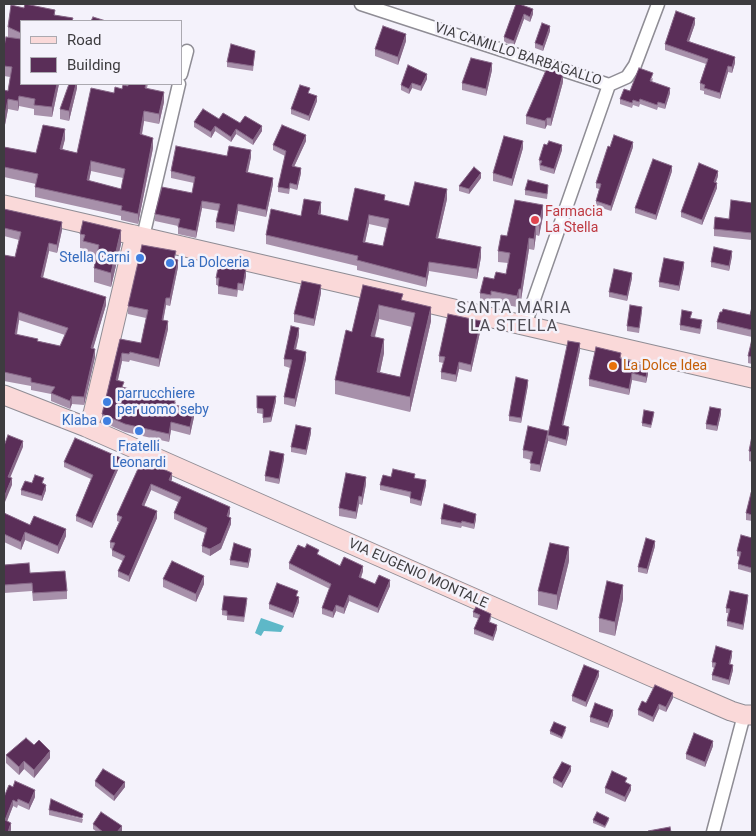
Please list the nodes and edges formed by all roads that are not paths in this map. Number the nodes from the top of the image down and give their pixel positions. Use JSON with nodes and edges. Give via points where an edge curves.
{"nodes":[{"id":1,"x":361,"y":4,"type":"edge"},
{"id":2,"x":658,"y":4,"type":"edge"},
{"id":3,"x":187,"y":51,"type":"dead end"},
{"id":4,"x":182,"y":70,"type":"edge"},
{"id":5,"x":179,"y":85,"type":"edge"},
{"id":6,"x":609,"y":85,"type":"junction"},
{"id":7,"x":4,"y":204,"type":"edge"},
{"id":8,"x":139,"y":236,"type":"junction"},
{"id":9,"x":525,"y":325,"type":"junction"},
{"id":10,"x":752,"y":378,"type":"edge"},
{"id":11,"x":4,"y":389,"type":"edge"},
{"id":12,"x":4,"y":395,"type":"edge"},
{"id":13,"x":33,"y":406,"type":"junction"},
{"id":14,"x":86,"y":428,"type":"junction"},
{"id":15,"x":748,"y":715,"type":"edge"},
{"id":16,"x":713,"y":832,"type":"edge"}],
"edges":[{"from":1,"to":6,"type":"street","name":"VIA CAMILLO BARBAGALLO"},
{"from":2,"to":6,"type":"street","name":"VIA CAMILLO BARBAGALLO","via":[[635,65],[627,77]]},
{"from":3,"to":4,"type":"street"},
{"from":5,"to":8,"type":"street"},
{"from":6,"to":9,"type":"street"},
{"from":7,"to":8,"type":"street"},
{"from":8,"to":9,"type":"street"},
{"from":8,"to":14,"type":"street"},
{"from":9,"to":10,"type":"street"},
{"from":11,"to":13,"type":"street"},
{"from":12,"to":13,"type":"street"},
{"from":13,"to":14,"type":"street","name":"VIA EUGENIO MONTALE"},
{"from":14,"to":15,"type":"street","name":"VIA EUGENIO MONTALE","via":[[650,676]]},
{"from":15,"to":16,"type":"street"}]}
